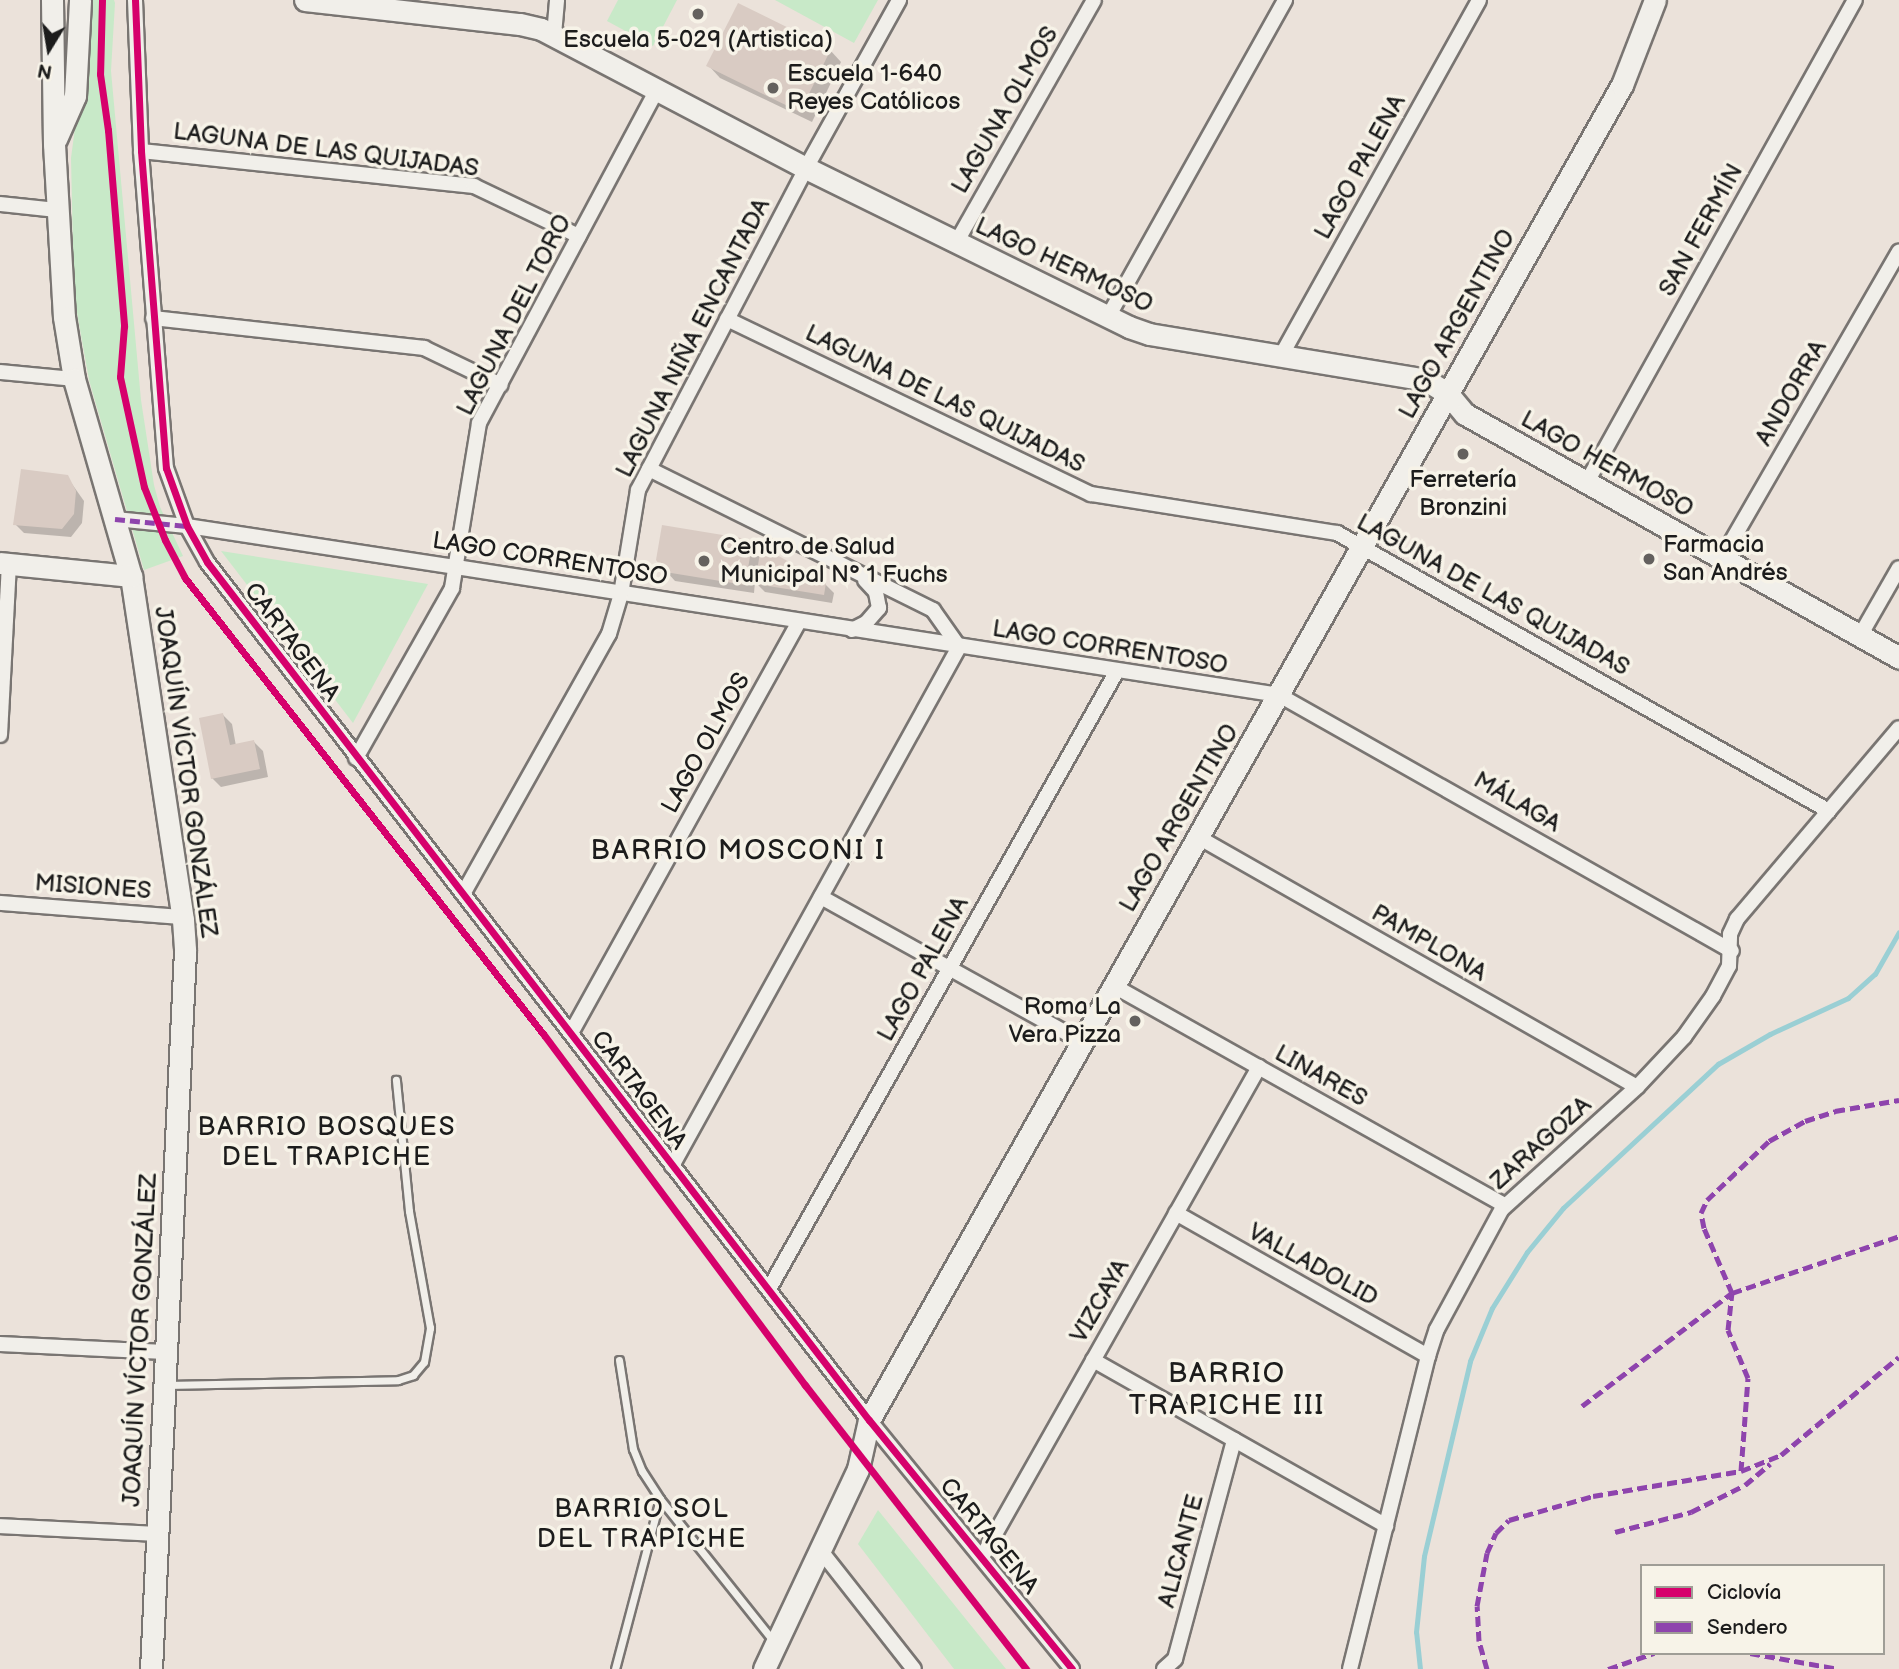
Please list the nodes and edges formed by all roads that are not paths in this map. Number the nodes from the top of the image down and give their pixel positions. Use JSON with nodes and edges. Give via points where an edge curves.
{"nodes":[{"id":1,"x":52,"y":0,"type":"edge"},
{"id":2,"x":80,"y":0,"type":"edge"},
{"id":3,"x":135,"y":0,"type":"edge"},
{"id":4,"x":305,"y":0,"type":"edge"},
{"id":5,"x":557,"y":0,"type":"edge"},
{"id":6,"x":899,"y":0,"type":"edge"},
{"id":7,"x":1094,"y":0,"type":"edge"},
{"id":8,"x":1285,"y":0,"type":"edge"},
{"id":9,"x":1479,"y":0,"type":"edge"},
{"id":10,"x":1655,"y":0,"type":"edge"},
{"id":11,"x":1855,"y":0,"type":"edge"},
{"id":12,"x":554,"y":35,"type":"junction"},
{"id":13,"x":656,"y":92,"type":"junction"},
{"id":14,"x":54,"y":144,"type":"junction"},
{"id":15,"x":141,"y":151,"type":"junction"},
{"id":16,"x":806,"y":168,"type":"junction"},
{"id":17,"x":0,"y":204,"type":"edge"},
{"id":18,"x":57,"y":210,"type":"junction"},
{"id":19,"x":579,"y":236,"type":"junction"},
{"id":20,"x":956,"y":243,"type":"junction"},
{"id":21,"x":1899,"y":251,"type":"edge"},
{"id":22,"x":153,"y":317,"type":"junction"},
{"id":23,"x":1108,"y":317,"type":"junction"},
{"id":24,"x":727,"y":319,"type":"junction"},
{"id":25,"x":1281,"y":356,"type":"junction"},
{"id":26,"x":0,"y":372,"type":"edge"},
{"id":27,"x":74,"y":379,"type":"junction"},
{"id":28,"x":501,"y":385,"type":"junction"},
{"id":29,"x":1448,"y":394,"type":"junction"},
{"id":30,"x":649,"y":469,"type":"junction"},
{"id":31,"x":1587,"y":482,"type":"junction"},
{"id":32,"x":115,"y":519,"type":"junction"},
{"id":33,"x":187,"y":526,"type":"junction"},
{"id":34,"x":1363,"y":546,"type":"junction"},
{"id":35,"x":1722,"y":558,"type":"junction"},
{"id":36,"x":4,"y":563,"type":"edge"},
{"id":37,"x":456,"y":567,"type":"junction"},
{"id":38,"x":1899,"y":568,"type":"edge"},
{"id":39,"x":854,"y":571,"type":"junction"},
{"id":40,"x":131,"y":576,"type":"junction"},
{"id":41,"x":621,"y":594,"type":"junction"},
{"id":42,"x":799,"y":622,"type":"junction"},
{"id":43,"x":852,"y":630,"type":"junction"},
{"id":44,"x":1860,"y":636,"type":"junction"},
{"id":45,"x":959,"y":647,"type":"junction"},
{"id":46,"x":1899,"y":658,"type":"edge"},
{"id":47,"x":1117,"y":671,"type":"junction"},
{"id":48,"x":1279,"y":695,"type":"junction"},
{"id":49,"x":1899,"y":728,"type":"edge"},
{"id":50,"x":0,"y":735,"type":"edge"},
{"id":51,"x":356,"y":758,"type":"junction"},
{"id":52,"x":1829,"y":811,"type":"junction"},
{"id":53,"x":1198,"y":837,"type":"junction"},
{"id":54,"x":463,"y":894,"type":"junction"},
{"id":55,"x":821,"y":897,"type":"junction"},
{"id":56,"x":0,"y":903,"type":"edge"},
{"id":57,"x":183,"y":916,"type":"junction"},
{"id":58,"x":1732,"y":951,"type":"junction"},
{"id":59,"x":950,"y":968,"type":"junction"},
{"id":60,"x":1114,"y":986,"type":"junction"},
{"id":61,"x":571,"y":1033,"type":"junction"},
{"id":62,"x":1083,"y":1042,"type":"junction"},
{"id":63,"x":1259,"y":1067,"type":"junction"},
{"id":64,"x":396,"y":1080,"type":"dead end"},
{"id":65,"x":1637,"y":1087,"type":"junction"},
{"id":66,"x":672,"y":1166,"type":"junction"},
{"id":67,"x":1505,"y":1205,"type":"junction"},
{"id":68,"x":1176,"y":1213,"type":"junction"},
{"id":69,"x":769,"y":1289,"type":"junction"},
{"id":70,"x":0,"y":1344,"type":"edge"},
{"id":71,"x":165,"y":1352,"type":"junction"},
{"id":72,"x":1428,"y":1356,"type":"junction"},
{"id":73,"x":619,"y":1360,"type":"dead end"},
{"id":74,"x":1093,"y":1360,"type":"junction"},
{"id":75,"x":163,"y":1385,"type":"junction"},
{"id":76,"x":869,"y":1420,"type":"junction"},
{"id":77,"x":1234,"y":1440,"type":"junction"},
{"id":78,"x":660,"y":1499,"type":"junction"},
{"id":79,"x":0,"y":1526,"type":"edge"},
{"id":80,"x":1386,"y":1526,"type":"junction"},
{"id":81,"x":156,"y":1534,"type":"junction"},
{"id":82,"x":821,"y":1551,"type":"junction"},
{"id":83,"x":982,"y":1557,"type":"junction"},
{"id":84,"x":777,"y":1645,"type":"junction"},
{"id":85,"x":151,"y":1669,"type":"edge"},
{"id":86,"x":615,"y":1669,"type":"edge"},
{"id":87,"x":764,"y":1669,"type":"edge"},
{"id":88,"x":914,"y":1669,"type":"edge"},
{"id":89,"x":1072,"y":1669,"type":"edge"},
{"id":90,"x":1164,"y":1669,"type":"edge"},
{"id":91,"x":1350,"y":1669,"type":"edge"}],
"edges":[{"from":1,"to":14,"type":"street","name":"JOAQUÍN VÍCTOR GONZÁLEZ"},
{"from":2,"to":14,"type":"street","name":"JOAQUÍN VÍCTOR GONZÁLEZ","via":[[75,96]]},
{"from":3,"to":15,"type":"street","name":"CARTAGENA"},
{"from":4,"to":12,"type":"street","name":"LAGO HERMOSO","via":[[520,24]]},
{"from":5,"to":12,"type":"street"},
{"from":6,"to":16,"type":"street","name":"LAGUNA NIÑA ENCANTADA"},
{"from":7,"to":20,"type":"street","name":"LAGUNA OLMOS"},
{"from":8,"to":23,"type":"street"},
{"from":9,"to":25,"type":"street","name":"LAGO PALENA"},
{"from":10,"to":29,"type":"street","name":"LAGO ARGENTINO","via":[[1622,85]]},
{"from":11,"to":31,"type":"street","name":"SAN FERMÍN"},
{"from":12,"to":13,"type":"street","name":"LAGO HERMOSO"},
{"from":13,"to":16,"type":"street","name":"LAGO HERMOSO"},
{"from":13,"to":19,"type":"street","name":"LAGUNA DEL TORO"},
{"from":14,"to":18,"type":"street","name":"JOAQUÍN VÍCTOR GONZÁLEZ"},
{"from":15,"to":19,"type":"street","name":"LAGUNA DE LAS QUIJADAS","via":[[474,186]]},
{"from":15,"to":22,"type":"street","name":"CARTAGENA"},
{"from":16,"to":20,"type":"street","name":"LAGO HERMOSO"},
{"from":16,"to":24,"type":"street","name":"LAGUNA NIÑA ENCANTADA"},
{"from":17,"to":18,"type":"street"},
{"from":18,"to":27,"type":"street","name":"JOAQUÍN VÍCTOR GONZÁLEZ","via":[[64,317]]},
{"from":19,"to":28,"type":"street","name":"LAGUNA DEL TORO"},
{"from":20,"to":23,"type":"street","name":"LAGO HERMOSO"},
{"from":21,"to":35,"type":"street","name":"ANDORRA"},
{"from":22,"to":28,"type":"street","via":[[424,348]]},
{"from":22,"to":33,"type":"street","name":"CARTAGENA","via":[[166,468]]},
{"from":23,"to":25,"type":"street","name":"LAGO HERMOSO","via":[[1149,334]]},
{"from":24,"to":30,"type":"street","name":"LAGUNA NIÑA ENCANTADA"},
{"from":24,"to":34,"type":"street","name":"LAGUNA DE LAS QUIJADAS","via":[[1091,494],[1337,533]]},
{"from":25,"to":29,"type":"street","name":"LAGO HERMOSO","via":[[1426,380]]},
{"from":26,"to":27,"type":"street"},
{"from":27,"to":32,"type":"street","name":"JOAQUÍN VÍCTOR GONZÁLEZ"},
{"from":28,"to":37,"type":"street","name":"LAGUNA DEL TORO","via":[[480,422]]},
{"from":29,"to":31,"type":"street","name":"LAGO HERMOSO","via":[[1465,414]]},
{"from":29,"to":34,"type":"street","name":"LAGO ARGENTINO"},
{"from":30,"to":39,"type":"street"},
{"from":30,"to":41,"type":"street","name":"LAGUNA NIÑA ENCANTADA","via":[[638,490]]},
{"from":31,"to":35,"type":"street","name":"LAGO HERMOSO"},
{"from":32,"to":33,"type":"street","name":"LAGO CORRENTOSO"},
{"from":32,"to":40,"type":"street","name":"JOAQUÍN VÍCTOR GONZÁLEZ"},
{"from":33,"to":37,"type":"street","name":"LAGO CORRENTOSO"},
{"from":33,"to":51,"type":"street","name":"CARTAGENA","via":[[207,562]]},
{"from":34,"to":48,"type":"street","name":"LAGO ARGENTINO"},
{"from":34,"to":52,"type":"street","name":"LAGUNA DE LAS QUIJADAS"},
{"from":35,"to":44,"type":"street","name":"LAGO HERMOSO"},
{"from":36,"to":40,"type":"street"},
{"from":36,"to":50,"type":"street"},
{"from":37,"to":41,"type":"street","name":"LAGO CORRENTOSO"},
{"from":37,"to":51,"type":"street","name":"LAGUNA DEL TORO","via":[[444,605]]},
{"from":38,"to":44,"type":"street"},
{"from":39,"to":43,"type":"street","via":[[876,592],[878,608],[866,623]]},
{"from":39,"to":45,"type":"street","via":[[933,610]]},
{"from":40,"to":57,"type":"street","name":"JOAQUÍN VÍCTOR GONZÁLEZ"},
{"from":41,"to":42,"type":"street","name":"LAGO CORRENTOSO"},
{"from":41,"to":54,"type":"street","name":"LAGUNA NIÑA ENCANTADA","via":[[609,634]]},
{"from":42,"to":43,"type":"street","name":"LAGO CORRENTOSO"},
{"from":42,"to":61,"type":"street","name":"LAGO OLMOS"},
{"from":43,"to":45,"type":"street","name":"LAGO CORRENTOSO"},
{"from":44,"to":46,"type":"street","name":"LAGO HERMOSO"},
{"from":45,"to":47,"type":"street","name":"LAGO CORRENTOSO"},
{"from":45,"to":55,"type":"street"},
{"from":47,"to":48,"type":"street","name":"LAGO CORRENTOSO"},
{"from":47,"to":59,"type":"street","name":"LAGO PALENA"},
{"from":48,"to":53,"type":"street","name":"LAGO ARGENTINO"},
{"from":48,"to":58,"type":"street","name":"MÁLAGA"},
{"from":49,"to":52,"type":"street","name":"ZARAGOZA"},
{"from":51,"to":54,"type":"street","name":"CARTAGENA"},
{"from":52,"to":58,"type":"street","name":"ZARAGOZA","via":[[1737,919],[1730,934]]},
{"from":53,"to":60,"type":"street","name":"LAGO ARGENTINO"},
{"from":53,"to":65,"type":"street","name":"PAMPLONA"},
{"from":54,"to":61,"type":"street","name":"CARTAGENA"},
{"from":55,"to":59,"type":"street"},
{"from":55,"to":66,"type":"street"},
{"from":56,"to":57,"type":"street","name":"MISIONES"},
{"from":57,"to":71,"type":"street","name":"JOAQUÍN VÍCTOR GONZÁLEZ"},
{"from":58,"to":65,"type":"street","name":"ZARAGOZA","via":[[1726,974],[1704,1010]]},
{"from":59,"to":62,"type":"street"},
{"from":59,"to":69,"type":"street","name":"LAGO PALENA"},
{"from":60,"to":62,"type":"street","name":"LAGO ARGENTINO"},
{"from":60,"to":63,"type":"street","name":"LINARES"},
{"from":61,"to":66,"type":"street","name":"CARTAGENA"},
{"from":62,"to":76,"type":"street","name":"LAGO ARGENTINO"},
{"from":63,"to":67,"type":"street","name":"LINARES"},
{"from":63,"to":68,"type":"street","name":"VIZCAYA"},
{"from":64,"to":75,"type":"lane","via":[[409,1211],[430,1328],[424,1362],[413,1375],[398,1380]]},
{"from":65,"to":67,"type":"street","name":"ZARAGOZA"},
{"from":66,"to":69,"type":"street","name":"CARTAGENA"},
{"from":67,"to":72,"type":"street","name":"ZARAGOZA","via":[[1441,1320]]},
{"from":68,"to":72,"type":"street","name":"VALLADOLID"},
{"from":68,"to":74,"type":"street","name":"VIZCAYA"},
{"from":69,"to":76,"type":"street","name":"CARTAGENA"},
{"from":70,"to":71,"type":"street"},
{"from":71,"to":75,"type":"street","name":"JOAQUÍN VÍCTOR GONZÁLEZ"},
{"from":72,"to":80,"type":"street","name":"ZARAGOZA"},
{"from":73,"to":78,"type":"lane","via":[[633,1449]]},
{"from":74,"to":77,"type":"street"},
{"from":74,"to":83,"type":"street","name":"VIZCAYA"},
{"from":75,"to":81,"type":"street","name":"JOAQUÍN VÍCTOR GONZÁLEZ"},
{"from":76,"to":82,"type":"street","name":"LAGO ARGENTINO","via":[[858,1469]]},
{"from":76,"to":83,"type":"street","name":"CARTAGENA"},
{"from":77,"to":80,"type":"street"},
{"from":77,"to":90,"type":"street","name":"ALICANTE","via":[[1175,1659]]},
{"from":78,"to":84,"type":"lane"},
{"from":78,"to":86,"type":"lane"},
{"from":79,"to":81,"type":"street"},
{"from":80,"to":91,"type":"street","name":"ZARAGOZA"},
{"from":81,"to":85,"type":"street","name":"JOAQUÍN VÍCTOR GONZÁLEZ"},
{"from":82,"to":84,"type":"street","name":"LAGO ARGENTINO"},
{"from":82,"to":88,"type":"street"},
{"from":83,"to":89,"type":"street","name":"CARTAGENA"},
{"from":84,"to":87,"type":"street","name":"LAGO ARGENTINO"}]}
